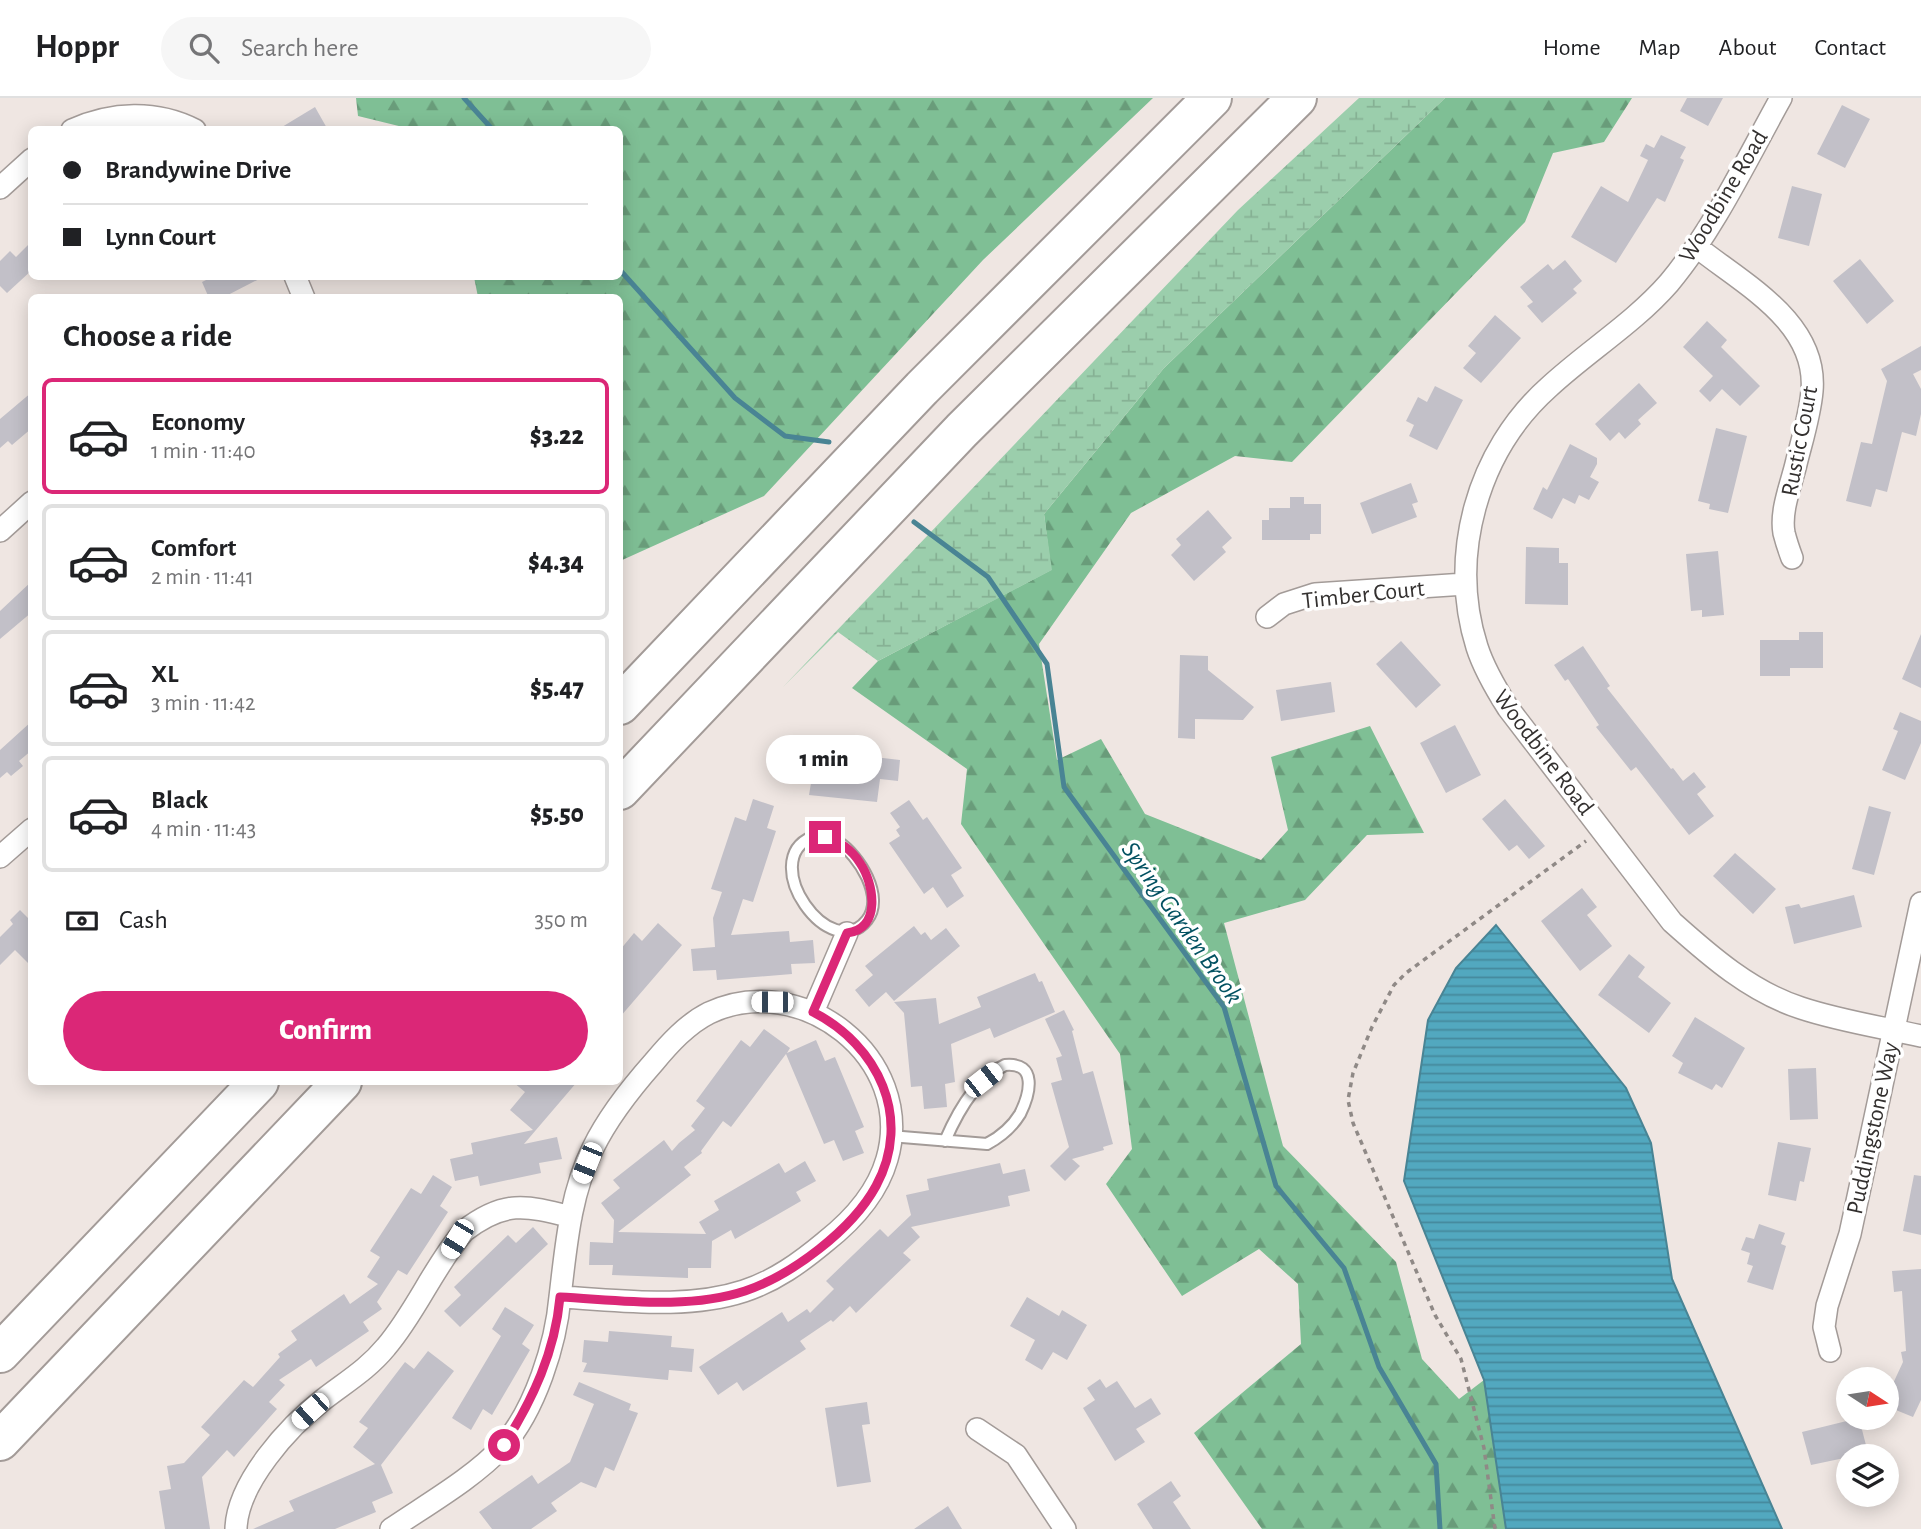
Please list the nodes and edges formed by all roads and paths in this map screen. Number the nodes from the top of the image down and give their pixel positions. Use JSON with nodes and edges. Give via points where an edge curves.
{"nodes":[{"id":1,"x":1212,"y":98,"type":"edge"},
{"id":2,"x":1297,"y":98,"type":"edge"},
{"id":3,"x":1781,"y":98,"type":"edge"},
{"id":4,"x":82,"y":126,"type":"edge"},
{"id":5,"x":185,"y":126,"type":"edge"},
{"id":6,"x":28,"y":163,"type":"edge"},
{"id":7,"x":0,"y":188,"type":"edge"},
{"id":8,"x":1697,"y":247,"type":"junction"},
{"id":9,"x":28,"y":506,"type":"edge"},
{"id":10,"x":0,"y":531,"type":"edge"},
{"id":11,"x":1791,"y":558,"type":"dead end"},
{"id":12,"x":1465,"y":584,"type":"junction"},
{"id":13,"x":1266,"y":617,"type":"dead end"},
{"id":14,"x":623,"y":702,"type":"edge"},
{"id":15,"x":623,"y":787,"type":"edge"},
{"id":16,"x":1602,"y":830,"type":"junction"},
{"id":17,"x":28,"y":832,"type":"edge"},
{"id":18,"x":0,"y":857,"type":"edge"},
{"id":19,"x":1921,"y":903,"type":"edge"},
{"id":20,"x":847,"y":933,"type":"junction"},
{"id":21,"x":813,"y":1012,"type":"junction"},
{"id":22,"x":1893,"y":1030,"type":"junction"},
{"id":23,"x":1921,"y":1036,"type":"edge"},
{"id":24,"x":257,"y":1085,"type":"edge"},
{"id":25,"x":339,"y":1085,"type":"edge"},
{"id":26,"x":891,"y":1136,"type":"junction"},
{"id":27,"x":945,"y":1141,"type":"junction"},
{"id":28,"x":571,"y":1217,"type":"junction"},
{"id":29,"x":560,"y":1297,"type":"junction"},
{"id":30,"x":1830,"y":1351,"type":"dead end"},
{"id":31,"x":0,"y":1353,"type":"edge"},
{"id":32,"x":977,"y":1429,"type":"dead end"},
{"id":33,"x":0,"y":1440,"type":"edge"},
{"id":34,"x":236,"y":1529,"type":"edge"},
{"id":35,"x":391,"y":1529,"type":"edge"},
{"id":36,"x":1065,"y":1529,"type":"edge"},
{"id":37,"x":1495,"y":1529,"type":"edge"}],
"edges":[{"from":1,"to":14,"type":"highway","via":[[922,388]]},
{"from":2,"to":15,"type":"highway","via":[[962,430]]},
{"from":3,"to":8,"type":"street","name":"Woodbine Road"},
{"from":4,"to":5,"type":"street","via":[[142,115]]},
{"from":6,"to":7,"type":"street"},
{"from":8,"to":11,"type":"street","name":"Rustic Court","via":[[1784,315],[1807,354],[1812,390],[1784,513],[1783,531]]},
{"from":8,"to":12,"type":"street","name":"Woodbine Road","via":[[1635,316],[1548,387],[1506,438],[1479,495],[1469,531]]},
{"from":9,"to":10,"type":"street"},
{"from":12,"to":13,"type":"street","name":"Timber Court","via":[[1315,594],[1284,604]]},
{"from":12,"to":16,"type":"street","name":"Woodbine Road","via":[[1477,650],[1491,680]]},
{"from":16,"to":22,"type":"street","name":"Woodbine Road","via":[[1672,922],[1736,975],[1798,1007]]},
{"from":16,"to":37,"type":"path","via":[[1394,985],[1353,1073],[1348,1100],[1353,1123],[1435,1315],[1461,1359],[1484,1448]]},
{"from":17,"to":18,"type":"street"},
{"from":19,"to":22,"type":"street","name":"Puddingstone Way"},
{"from":20,"to":20,"type":"lane","via":[[859,928],[872,912],[868,878],[860,863],[836,840],[813,837],[796,849],[793,857],[797,889],[818,920]]},
{"from":20,"to":21,"type":"street"},
{"from":21,"to":26,"type":"street","via":[[834,1022],[873,1065],[884,1088]]},
{"from":21,"to":28,"type":"street","via":[[772,1002],[748,1002],[691,1024],[641,1076],[610,1119],[580,1178]]},
{"from":22,"to":23,"type":"street","name":"Woodbine Road"},
{"from":22,"to":30,"type":"street","name":"Puddingstone Way","via":[[1850,1234],[1827,1306],[1824,1327]]},
{"from":24,"to":31,"type":"highway"},
{"from":25,"to":33,"type":"highway"},
{"from":26,"to":27,"type":"lane"},
{"from":26,"to":29,"type":"street","via":[[877,1185],[864,1205],[841,1230],[771,1280],[743,1291],[686,1300]]},
{"from":27,"to":27,"type":"lane","via":[[983,1080],[1005,1065],[1021,1067],[1027,1073],[1027,1095],[1006,1131],[987,1144]]},
{"from":28,"to":29,"type":"street"},
{"from":28,"to":34,"type":"street","via":[[516,1207],[496,1212],[464,1231],[385,1348],[298,1423],[254,1474],[243,1496]]},
{"from":29,"to":35,"type":"street","via":[[551,1348],[538,1383],[504,1445],[483,1465]]},
{"from":32,"to":36,"type":"street","via":[[1016,1455]]}]}
